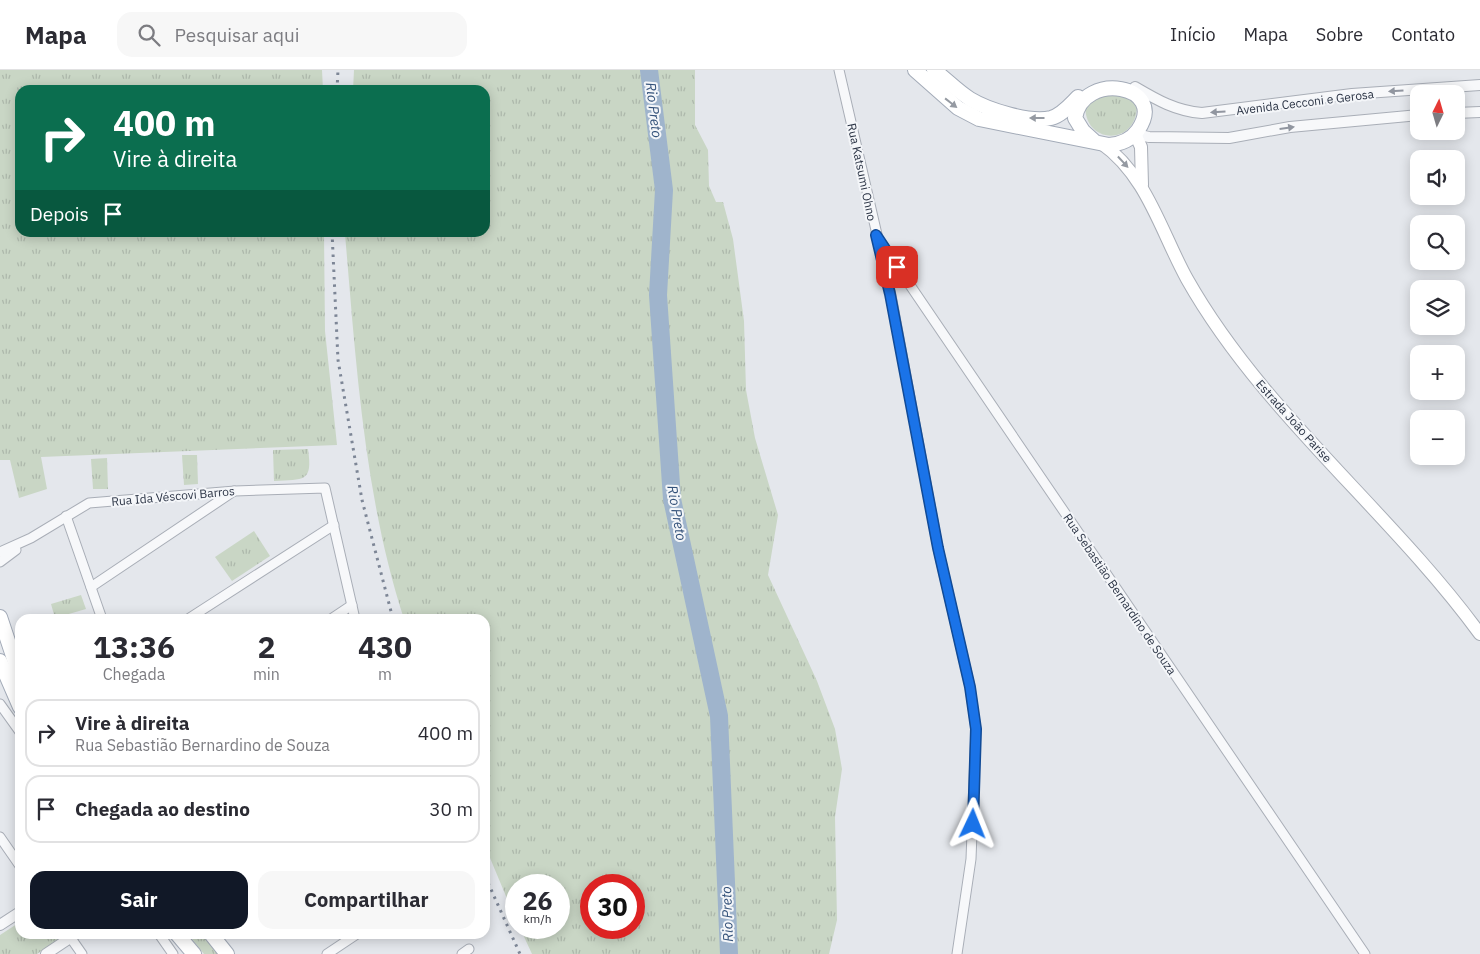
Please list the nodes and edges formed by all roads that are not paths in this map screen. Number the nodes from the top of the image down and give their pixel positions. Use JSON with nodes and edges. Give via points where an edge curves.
{"nodes":[{"id":1,"x":839,"y":70,"type":"edge"},
{"id":2,"x":915,"y":70,"type":"edge"},
{"id":3,"x":934,"y":70,"type":"edge"},
{"id":4,"x":1130,"y":82,"type":"junction"},
{"id":5,"x":1480,"y":85,"type":"edge"},
{"id":6,"x":1083,"y":88,"type":"junction"},
{"id":7,"x":1480,"y":112,"type":"edge"},
{"id":8,"x":1465,"y":113,"type":"edge"},
{"id":9,"x":1410,"y":116,"type":"edge"},
{"id":10,"x":1135,"y":134,"type":"junction"},
{"id":11,"x":1098,"y":142,"type":"junction"},
{"id":12,"x":1145,"y":142,"type":"junction"},
{"id":13,"x":1142,"y":185,"type":"junction"},
{"id":14,"x":876,"y":235,"type":"junction"},
{"id":15,"x":235,"y":491,"type":"junction"},
{"id":16,"x":66,"y":516,"type":"junction"},
{"id":17,"x":334,"y":525,"type":"junction"},
{"id":18,"x":31,"y":538,"type":"junction"},
{"id":19,"x":3,"y":551,"type":"edge"},
{"id":20,"x":0,"y":562,"type":"edge"},
{"id":21,"x":91,"y":587,"type":"junction"},
{"id":22,"x":352,"y":605,"type":"junction"},
{"id":23,"x":100,"y":614,"type":"edge"},
{"id":24,"x":196,"y":614,"type":"edge"},
{"id":25,"x":338,"y":614,"type":"edge"},
{"id":26,"x":355,"y":614,"type":"edge"},
{"id":27,"x":0,"y":617,"type":"edge"},
{"id":28,"x":1480,"y":634,"type":"edge"},
{"id":29,"x":0,"y":661,"type":"edge"},
{"id":30,"x":15,"y":662,"type":"edge"},
{"id":31,"x":15,"y":696,"type":"edge"},
{"id":32,"x":0,"y":704,"type":"edge"},
{"id":33,"x":3,"y":716,"type":"edge"},
{"id":34,"x":15,"y":726,"type":"edge"},
{"id":35,"x":0,"y":838,"type":"edge"},
{"id":36,"x":15,"y":859,"type":"edge"},
{"id":37,"x":15,"y":915,"type":"edge"},
{"id":38,"x":0,"y":925,"type":"edge"},
{"id":39,"x":67,"y":939,"type":"edge"},
{"id":40,"x":74,"y":939,"type":"edge"},
{"id":41,"x":162,"y":939,"type":"edge"},
{"id":42,"x":181,"y":939,"type":"edge"},
{"id":43,"x":217,"y":939,"type":"edge"},
{"id":44,"x":350,"y":939,"type":"edge"},
{"id":45,"x":46,"y":954,"type":"edge"},
{"id":46,"x":82,"y":954,"type":"edge"},
{"id":47,"x":173,"y":954,"type":"edge"},
{"id":48,"x":194,"y":954,"type":"edge"},
{"id":49,"x":227,"y":954,"type":"edge"},
{"id":50,"x":327,"y":954,"type":"edge"},
{"id":51,"x":957,"y":954,"type":"edge"},
{"id":52,"x":1365,"y":954,"type":"edge"}],
"edges":[{"from":1,"to":14,"type":"street","name":"Rua Katsumi Ohno"},
{"from":2,"to":11,"type":"main road","one_way":true,"via":[[958,108],[979,119]]},
{"from":6,"to":3,"type":"main road","one_way":true,"via":[[1064,112],[1050,118],[1028,118],[985,107]]},
{"from":5,"to":4,"type":"street","name":"Avenida Cecconi e Gerosa","one_way":true,"via":[[1352,94],[1202,113],[1184,112]]},
{"from":4,"to":6,"type":"main road","via":[[1111,76],[1097,78]]},
{"from":4,"to":10,"type":"main road","via":[[1144,107],[1143,121]]},
{"from":6,"to":11,"type":"main road","via":[[1075,118],[1083,131]]},
{"from":7,"to":8,"type":"street"},
{"from":12,"to":9,"type":"street","name":"Avenida Cecconi e Gerosa","one_way":true,"via":[[1228,138],[1290,127]]},
{"from":10,"to":11,"type":"main road","via":[[1123,142]]},
{"from":10,"to":12,"type":"main road","name":"Estrada João Parise"},
{"from":11,"to":13,"type":"main road","name":"Estrada João Parise","one_way":true,"via":[[1123,161]]},
{"from":12,"to":13,"type":"main road","name":"Estrada João Parise"},
{"from":13,"to":28,"type":"main road","name":"Estrada João Parise","via":[[1198,297],[1254,377],[1427,567]]},
{"from":14,"to":51,"type":"street","name":"Rua Katsumi Ohno","via":[[976,729],[971,859]]},
{"from":14,"to":52,"type":"street","name":"Rua Sebastião Bernardino de Souza"},
{"from":15,"to":16,"type":"street","name":"Rua Ida Véscovi Barros","via":[[89,503]]},
{"from":15,"to":17,"type":"street","name":"Rua Ida Véscovi Barros","via":[[325,488]]},
{"from":15,"to":21,"type":"street"},
{"from":16,"to":18,"type":"street","name":"Rua Ida Véscovi Barros"},
{"from":16,"to":21,"type":"street"},
{"from":17,"to":22,"type":"street"},
{"from":17,"to":24,"type":"street"},
{"from":18,"to":19,"type":"street","name":"Rua Ida Véscovi Barros"},
{"from":18,"to":20,"type":"street","name":"Rua Ida Véscovi Barros"},
{"from":21,"to":23,"type":"street"},
{"from":22,"to":25,"type":"street"},
{"from":22,"to":26,"type":"street"},
{"from":27,"to":30,"type":"main road"},
{"from":29,"to":31,"type":"main road"},
{"from":32,"to":33,"type":"street"},
{"from":33,"to":34,"type":"street"},
{"from":35,"to":36,"type":"street"},
{"from":37,"to":38,"type":"street"},
{"from":39,"to":45,"type":"street"},
{"from":40,"to":46,"type":"street"},
{"from":41,"to":47,"type":"street"},
{"from":42,"to":48,"type":"main road"},
{"from":43,"to":49,"type":"main road"},
{"from":44,"to":50,"type":"street"}]}
